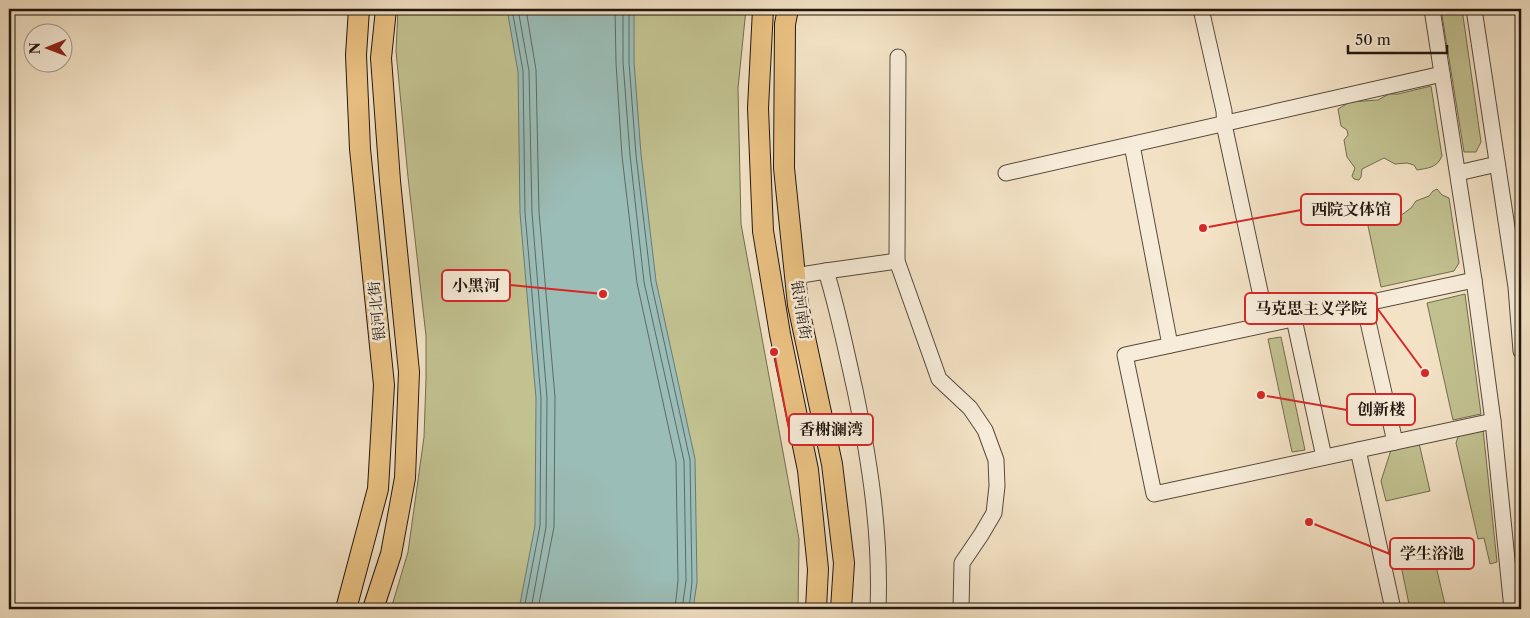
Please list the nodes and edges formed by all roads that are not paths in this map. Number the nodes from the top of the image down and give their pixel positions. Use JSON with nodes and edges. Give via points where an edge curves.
{"nodes":[{"id":1,"x":359,"y":9,"type":"edge"},
{"id":2,"x":386,"y":9,"type":"edge"},
{"id":3,"x":762,"y":9,"type":"edge"},
{"id":4,"x":788,"y":9,"type":"edge"},
{"id":5,"x":1202,"y":9,"type":"edge"},
{"id":6,"x":1432,"y":9,"type":"edge"},
{"id":7,"x":1474,"y":9,"type":"edge"},
{"id":8,"x":898,"y":57,"type":"dead end"},
{"id":9,"x":1442,"y":74,"type":"junction"},
{"id":10,"x":1225,"y":124,"type":"junction"},
{"id":11,"x":1132,"y":145,"type":"junction"},
{"id":12,"x":1497,"y":164,"type":"junction"},
{"id":13,"x":1458,"y":173,"type":"junction"},
{"id":14,"x":1006,"y":174,"type":"dead end"},
{"id":15,"x":897,"y":261,"type":"junction"},
{"id":16,"x":826,"y":271,"type":"junction"},
{"id":17,"x":795,"y":276,"type":"junction"},
{"id":18,"x":1474,"y":280,"type":"junction"},
{"id":19,"x":1364,"y":304,"type":"junction"},
{"id":20,"x":1294,"y":319,"type":"junction"},
{"id":21,"x":1267,"y":324,"type":"junction"},
{"id":22,"x":1170,"y":345,"type":"junction"},
{"id":23,"x":1521,"y":351,"type":"edge"},
{"id":24,"x":1493,"y":421,"type":"junction"},
{"id":25,"x":1395,"y":442,"type":"junction"},
{"id":26,"x":1358,"y":450,"type":"junction"},
{"id":27,"x":1324,"y":457,"type":"junction"},
{"id":28,"x":346,"y":609,"type":"edge"},
{"id":29,"x":373,"y":609,"type":"edge"},
{"id":30,"x":816,"y":609,"type":"edge"},
{"id":31,"x":841,"y":609,"type":"edge"},
{"id":32,"x":878,"y":609,"type":"edge"},
{"id":33,"x":961,"y":609,"type":"edge"},
{"id":34,"x":1393,"y":609,"type":"edge"},
{"id":35,"x":1512,"y":609,"type":"edge"}],
"edges":[{"from":1,"to":28,"type":"main road","name":"银河北街","via":[[356,55],[360,149],[384,385],[378,489]]},
{"from":2,"to":29,"type":"main road","name":"银河北街","via":[[381,58],[410,372],[404,478],[391,554]]},
{"from":3,"to":30,"type":"main road","name":"银河南街","via":[[758,108],[763,231],[808,470],[818,569]]},
{"from":4,"to":17,"type":"main road","name":"银河南街","via":[[784,168]]},
{"from":5,"to":10,"type":"street"},
{"from":6,"to":9,"type":"street"},
{"from":7,"to":12,"type":"street"},
{"from":8,"to":15,"type":"street"},
{"from":9,"to":10,"type":"street"},
{"from":9,"to":13,"type":"street"},
{"from":10,"to":11,"type":"street"},
{"from":10,"to":21,"type":"street"},
{"from":11,"to":14,"type":"street"},
{"from":11,"to":22,"type":"street"},
{"from":12,"to":13,"type":"street"},
{"from":12,"to":23,"type":"street","via":[[1516,287]]},
{"from":13,"to":18,"type":"street"},
{"from":15,"to":16,"type":"street"},
{"from":15,"to":33,"type":"street","via":[[939,380],[970,408],[985,430],[996,460],[994,513],[962,563]]},
{"from":16,"to":17,"type":"street"},
{"from":16,"to":32,"type":"street","via":[[862,423],[876,511]]},
{"from":17,"to":31,"type":"main road","name":"银河南街","via":[[798,305],[833,472],[844,563]]},
{"from":18,"to":19,"type":"street"},
{"from":18,"to":24,"type":"street"},
{"from":19,"to":20,"type":"street"},
{"from":19,"to":25,"type":"street"},
{"from":20,"to":21,"type":"street"},
{"from":20,"to":27,"type":"street"},
{"from":21,"to":22,"type":"street"},
{"from":22,"to":27,"type":"street","via":[[1125,355],[1154,494]]},
{"from":24,"to":25,"type":"street"},
{"from":24,"to":35,"type":"street"},
{"from":25,"to":26,"type":"street"},
{"from":26,"to":27,"type":"street"},
{"from":26,"to":34,"type":"street"}]}
